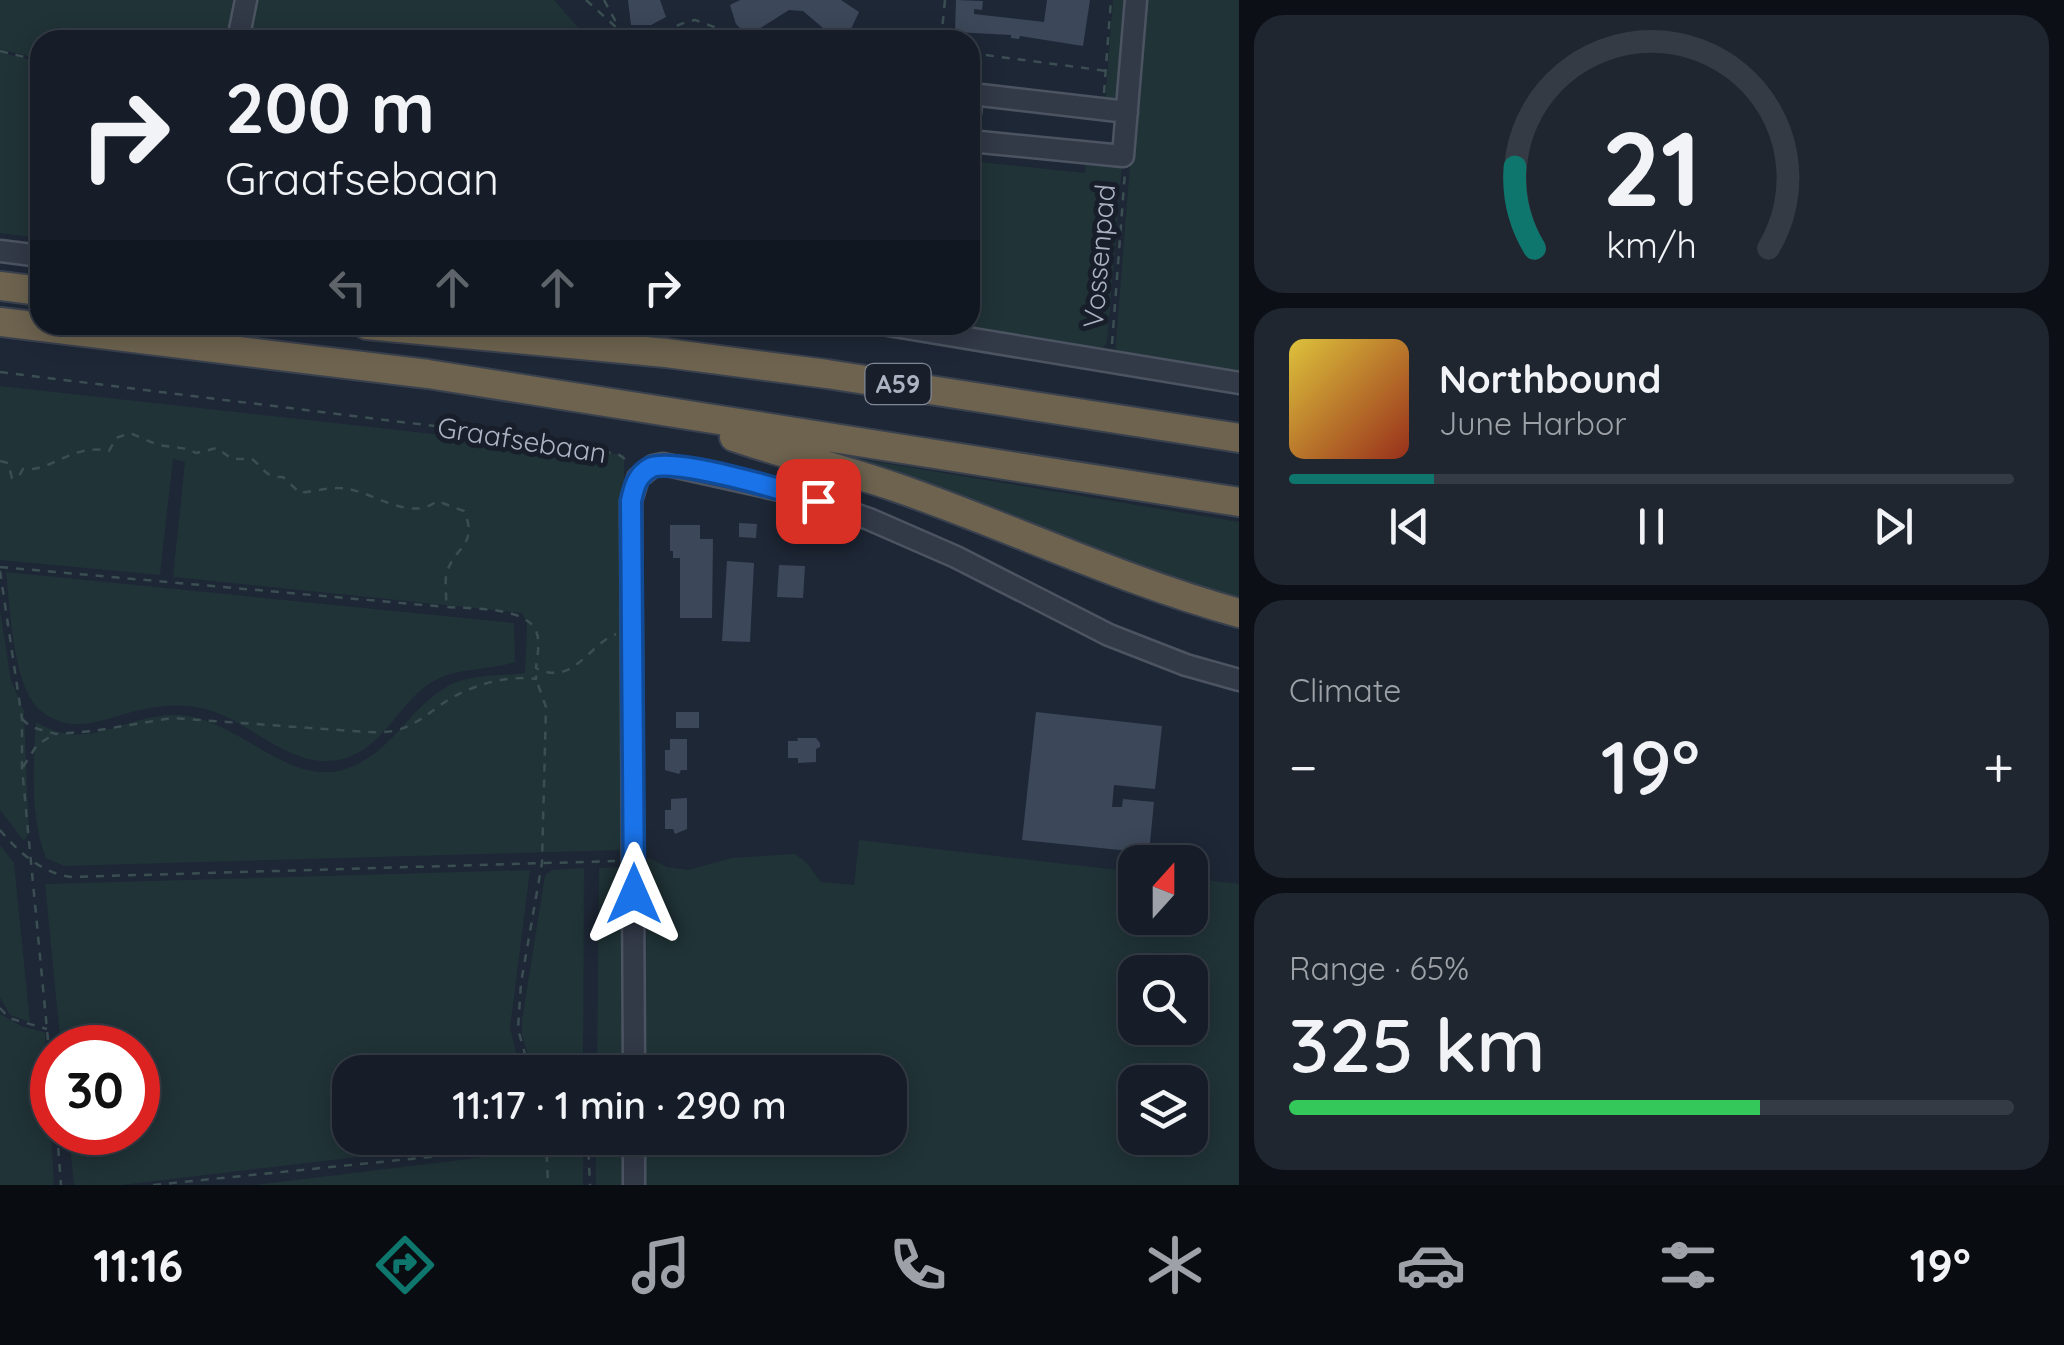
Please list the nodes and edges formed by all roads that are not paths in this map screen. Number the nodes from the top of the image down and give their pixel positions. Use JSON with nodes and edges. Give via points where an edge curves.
{"nodes":[{"id":1,"x":246,"y":0,"type":"edge"},
{"id":2,"x":1136,"y":0,"type":"edge"},
{"id":3,"x":240,"y":30,"type":"edge"},
{"id":4,"x":980,"y":95,"type":"edge"},
{"id":5,"x":1127,"y":112,"type":"junction"},
{"id":6,"x":980,"y":141,"type":"edge"},
{"id":7,"x":0,"y":252,"type":"edge"},
{"id":8,"x":30,"y":255,"type":"edge"},
{"id":9,"x":0,"y":286,"type":"edge"},
{"id":10,"x":30,"y":290,"type":"edge"},
{"id":11,"x":0,"y":322,"type":"edge"},
{"id":12,"x":30,"y":326,"type":"edge"},
{"id":13,"x":107,"y":335,"type":"edge"},
{"id":14,"x":476,"y":335,"type":"edge"},
{"id":15,"x":952,"y":335,"type":"edge"},
{"id":16,"x":1239,"y":382,"type":"edge"},
{"id":17,"x":657,"y":410,"type":"junction"},
{"id":18,"x":1239,"y":438,"type":"edge"},
{"id":19,"x":1239,"y":502,"type":"edge"},
{"id":20,"x":1239,"y":613,"type":"edge"},
{"id":21,"x":1239,"y":680,"type":"edge"},
{"id":22,"x":634,"y":1055,"type":"edge"},
{"id":23,"x":634,"y":1155,"type":"edge"},
{"id":24,"x":634,"y":1185,"type":"edge"}],
"edges":[{"from":1,"to":3,"type":"street"},
{"from":2,"to":5,"type":"street"},
{"from":4,"to":5,"type":"street"},
{"from":5,"to":6,"type":"street","via":[[1123,156]]},
{"from":7,"to":8,"type":"street"},
{"from":9,"to":10,"type":"highway"},
{"from":11,"to":12,"type":"highway","name":"Graafsebaan","number":"A59"},
{"from":13,"to":17,"type":"highway","name":"Graafsebaan","number":"A59"},
{"from":14,"to":18,"type":"highway","number":"A59","via":[[826,374]]},
{"from":15,"to":16,"type":"street"},
{"from":17,"to":19,"type":"highway","name":"Graafsebaan","number":"A59"},
{"from":17,"to":20,"type":"highway","number":"A59","via":[[895,487],[1077,560]]},
{"from":21,"to":22,"type":"street","name":"Graafsebaan","via":[[1109,635],[956,557],[838,508],[677,465],[653,466],[631,501]]},
{"from":23,"to":24,"type":"street"}]}
